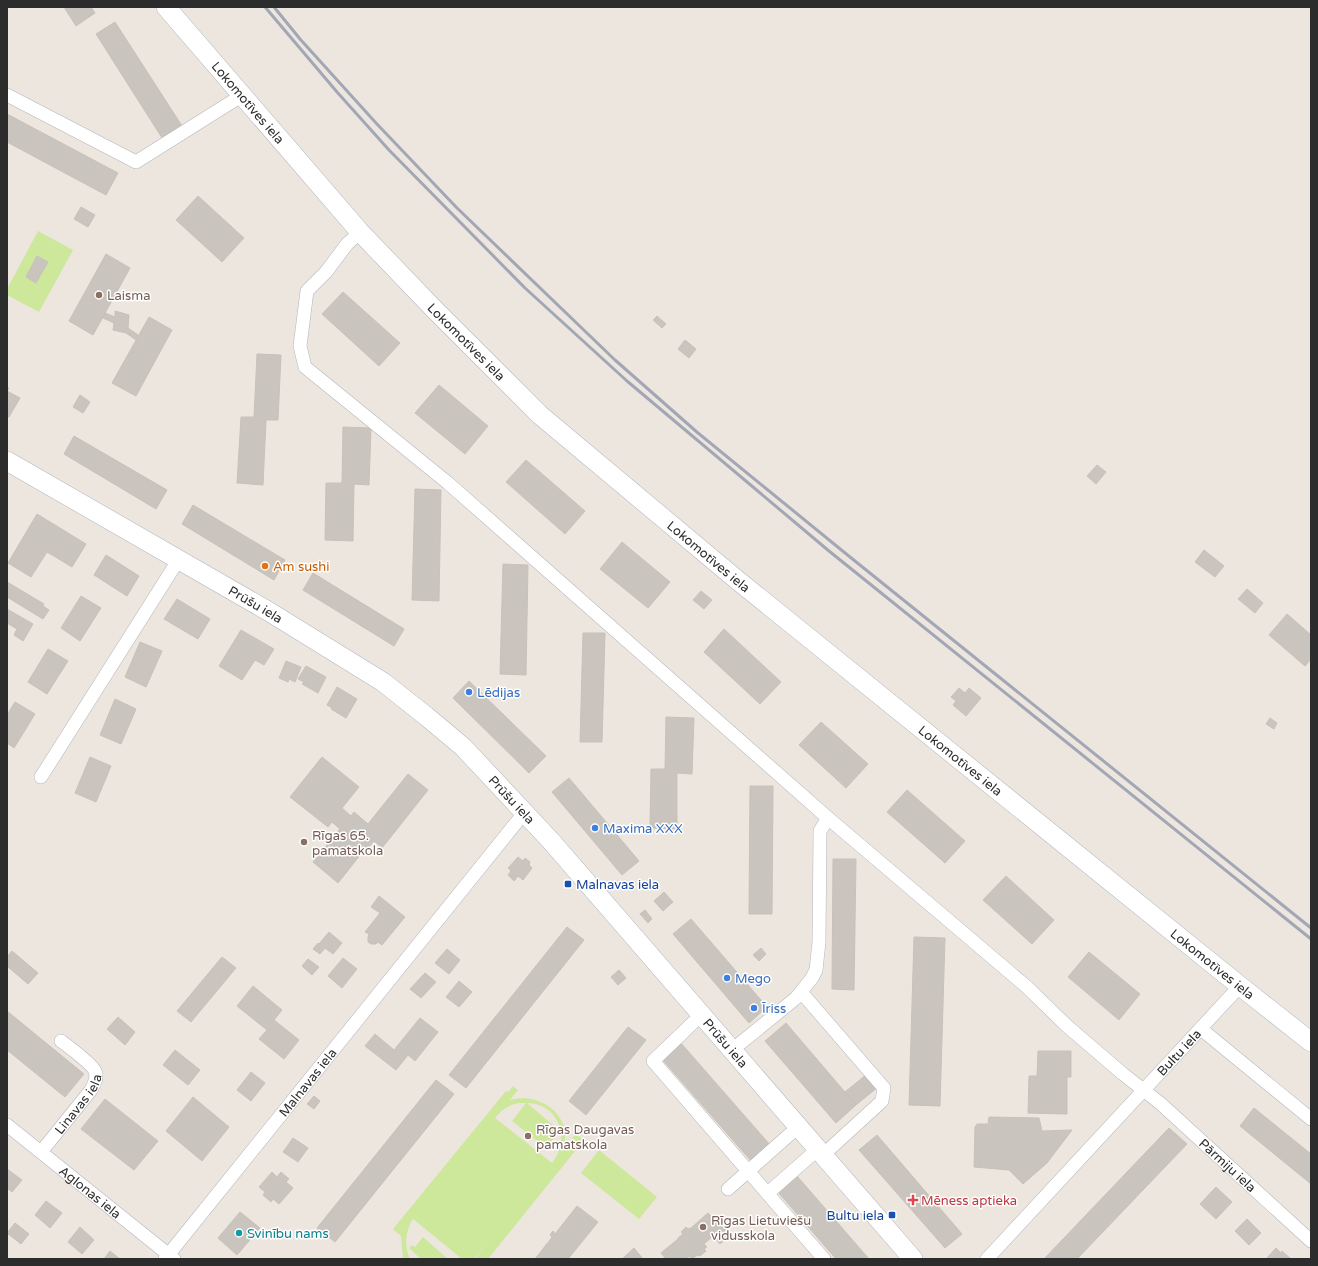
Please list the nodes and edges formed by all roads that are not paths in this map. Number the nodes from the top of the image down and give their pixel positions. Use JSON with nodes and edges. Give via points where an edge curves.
{"nodes":[{"id":1,"x":166,"y":7,"type":"edge"},
{"id":2,"x":7,"y":94,"type":"edge"},
{"id":3,"x":241,"y":96,"type":"junction"},
{"id":4,"x":360,"y":232,"type":"junction"},
{"id":5,"x":7,"y":461,"type":"edge"},
{"id":6,"x":179,"y":559,"type":"junction"},
{"id":7,"x":41,"y":777,"type":"dead end"},
{"id":8,"x":524,"y":812,"type":"junction"},
{"id":9,"x":828,"y":818,"type":"junction"},
{"id":10,"x":1240,"y":986,"type":"junction"},
{"id":11,"x":801,"y":992,"type":"junction"},
{"id":12,"x":701,"y":1015,"type":"junction"},
{"id":13,"x":1201,"y":1028,"type":"junction"},
{"id":14,"x":61,"y":1041,"type":"dead end"},
{"id":15,"x":1311,"y":1042,"type":"edge"},
{"id":16,"x":732,"y":1050,"type":"junction"},
{"id":17,"x":1144,"y":1090,"type":"junction"},
{"id":18,"x":1311,"y":1120,"type":"edge"},
{"id":19,"x":7,"y":1125,"type":"edge"},
{"id":20,"x":798,"y":1127,"type":"junction"},
{"id":21,"x":41,"y":1152,"type":"junction"},
{"id":22,"x":820,"y":1152,"type":"junction"},
{"id":23,"x":749,"y":1171,"type":"junction"},
{"id":24,"x":728,"y":1189,"type":"dead end"},
{"id":25,"x":768,"y":1193,"type":"junction"},
{"id":26,"x":1311,"y":1241,"type":"edge"},
{"id":27,"x":169,"y":1258,"type":"edge"},
{"id":28,"x":824,"y":1259,"type":"edge"},
{"id":29,"x":913,"y":1259,"type":"edge"},
{"id":30,"x":987,"y":1259,"type":"edge"}],
"edges":[{"from":1,"to":3,"type":"street","name":"Lokomotīves iela"},
{"from":2,"to":3,"type":"street","via":[[136,162]]},
{"from":3,"to":4,"type":"street","name":"Lokomotīves iela"},
{"from":4,"to":9,"type":"street","name":"Pārmiju iela","via":[[307,291],[300,346],[305,367],[448,483]]},
{"from":4,"to":10,"type":"street","name":"Lokomotīves iela","via":[[540,414],[736,579]]},
{"from":5,"to":6,"type":"street","name":"Prūšu iela"},
{"from":6,"to":7,"type":"street"},
{"from":6,"to":8,"type":"street","name":"Prūšu iela","via":[[383,682],[462,747]]},
{"from":8,"to":12,"type":"street","name":"Prūšu iela"},
{"from":8,"to":27,"type":"street","name":"Malnavas iela"},
{"from":9,"to":11,"type":"street","via":[[820,831],[819,942],[816,970]]},
{"from":9,"to":17,"type":"street","name":"Pārmiju iela","via":[[1027,987],[1100,1055]]},
{"from":10,"to":13,"type":"street","name":"Bultu iela"},
{"from":10,"to":15,"type":"street","name":"Lokomotīves iela"},
{"from":11,"to":16,"type":"street"},
{"from":11,"to":22,"type":"street","via":[[884,1088],[882,1102]]},
{"from":12,"to":16,"type":"street","name":"Prūšu iela"},
{"from":12,"to":23,"type":"street","via":[[653,1061]]},
{"from":13,"to":17,"type":"street","name":"Bultu iela"},
{"from":13,"to":18,"type":"street"},
{"from":14,"to":21,"type":"street","name":"Linavas iela","via":[[90,1065],[95,1072],[96,1082]]},
{"from":16,"to":20,"type":"street","name":"Prūšu iela"},
{"from":17,"to":26,"type":"street","name":"Pārmiju iela"},
{"from":17,"to":30,"type":"street","name":"Bultu iela"},
{"from":19,"to":21,"type":"street","name":"Aglonas iela"},
{"from":20,"to":22,"type":"street","name":"Prūšu iela"},
{"from":20,"to":23,"type":"street"},
{"from":21,"to":27,"type":"street","name":"Aglonas iela"},
{"from":22,"to":25,"type":"street"},
{"from":22,"to":29,"type":"street","name":"Prūšu iela"},
{"from":23,"to":24,"type":"street"},
{"from":23,"to":25,"type":"street"},
{"from":25,"to":28,"type":"street"}]}
